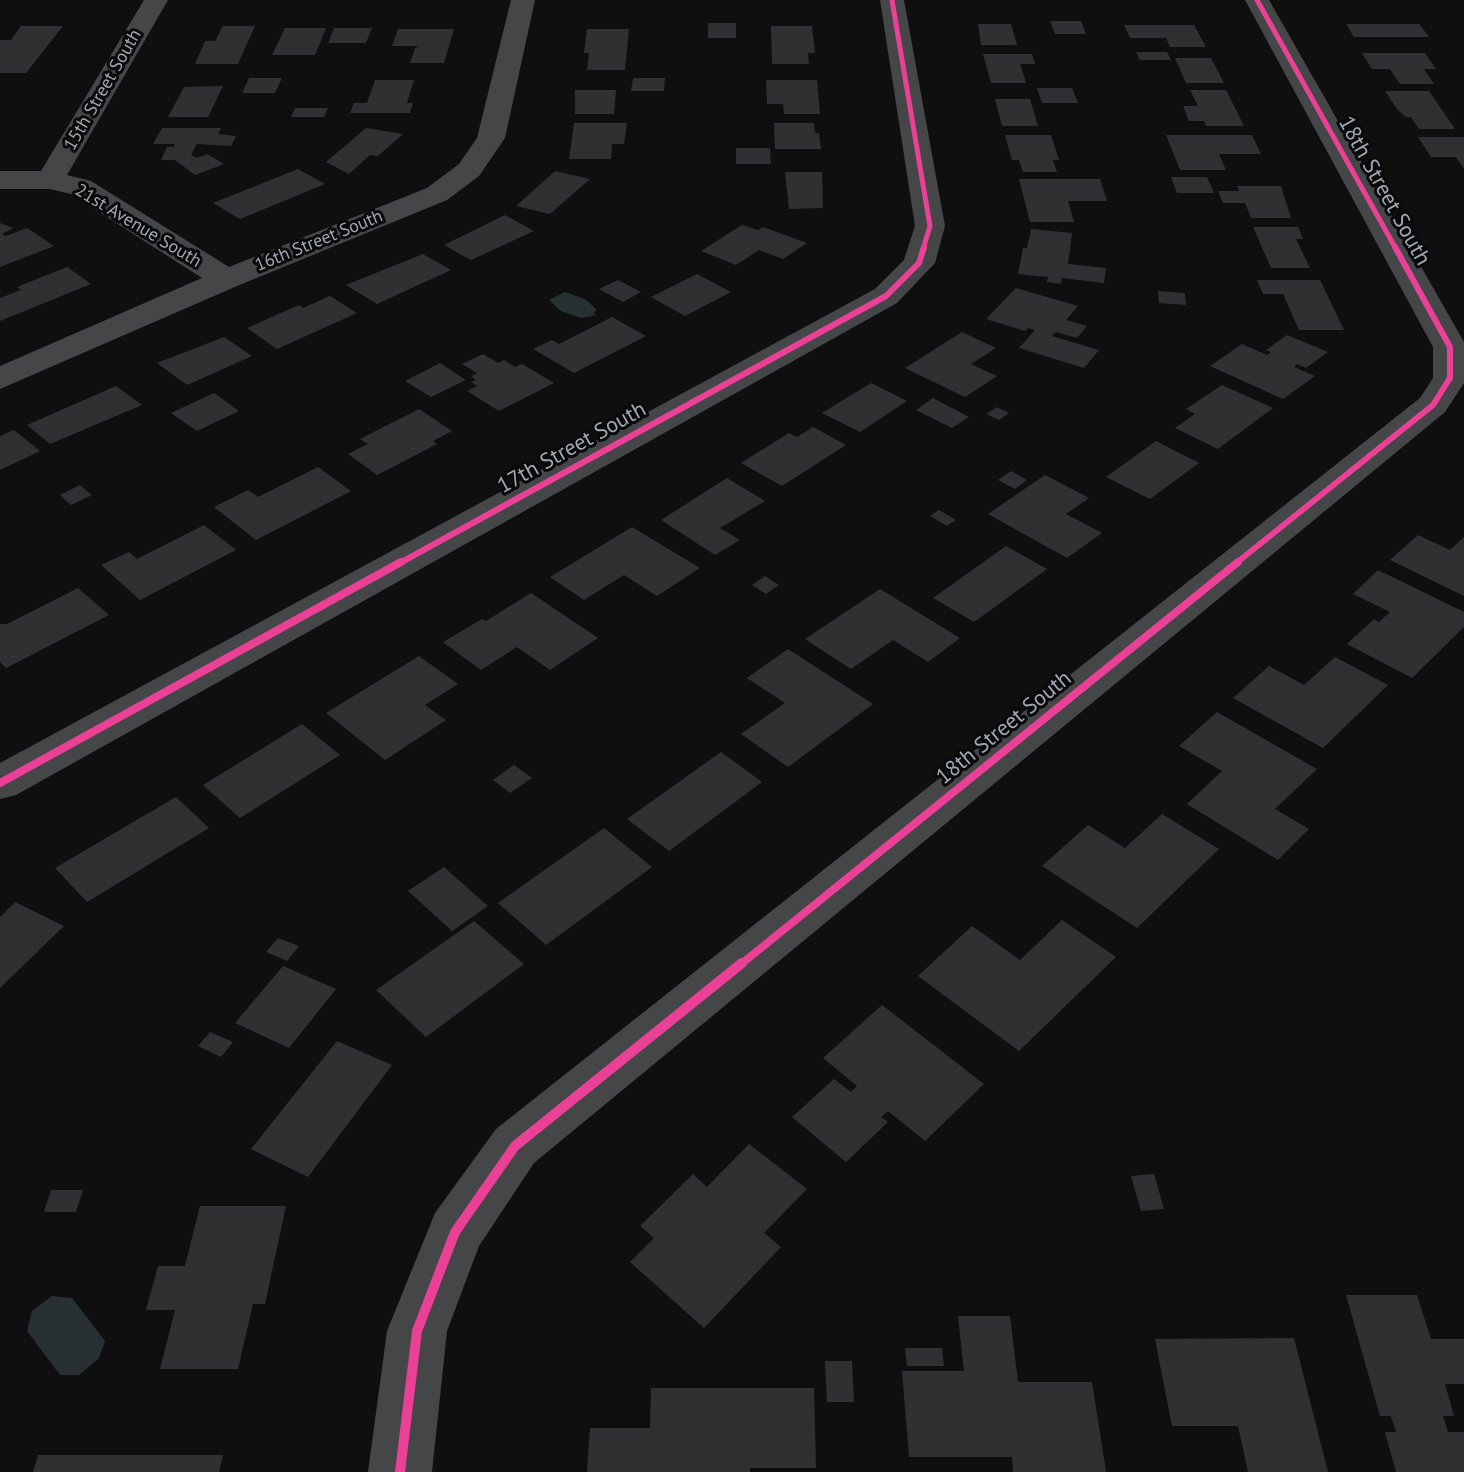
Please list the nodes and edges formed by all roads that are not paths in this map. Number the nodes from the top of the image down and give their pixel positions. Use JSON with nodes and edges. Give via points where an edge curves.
{"nodes":[{"id":1,"x":156,"y":0,"type":"edge"},
{"id":2,"x":523,"y":0,"type":"edge"},
{"id":3,"x":892,"y":0,"type":"edge"},
{"id":4,"x":1257,"y":0,"type":"edge"},
{"id":5,"x":0,"y":180,"type":"edge"},
{"id":6,"x":50,"y":180,"type":"junction"},
{"id":7,"x":226,"y":279,"type":"junction"},
{"id":8,"x":0,"y":379,"type":"edge"},
{"id":9,"x":0,"y":783,"type":"edge"},
{"id":10,"x":400,"y":1472,"type":"edge"}],
"edges":[{"from":1,"to":6,"type":"street","name":"15th Street South"},
{"from":2,"to":7,"type":"street","name":"16th Street South","via":[[491,138],[469,170],[437,194]]},
{"from":3,"to":9,"type":"street","name":"17th Street South","via":[[930,226],[919,263],[886,296]]},
{"from":4,"to":10,"type":"street","name":"18th Street South","via":[[1450,347],[1450,378],[1433,405],[515,1146],[455,1232],[417,1331]]},
{"from":5,"to":6,"type":"street","name":"21st Avenue South"},
{"from":6,"to":7,"type":"street","name":"21st Avenue South","via":[[81,187]]},
{"from":7,"to":8,"type":"street","name":"16th Street South"}]}
